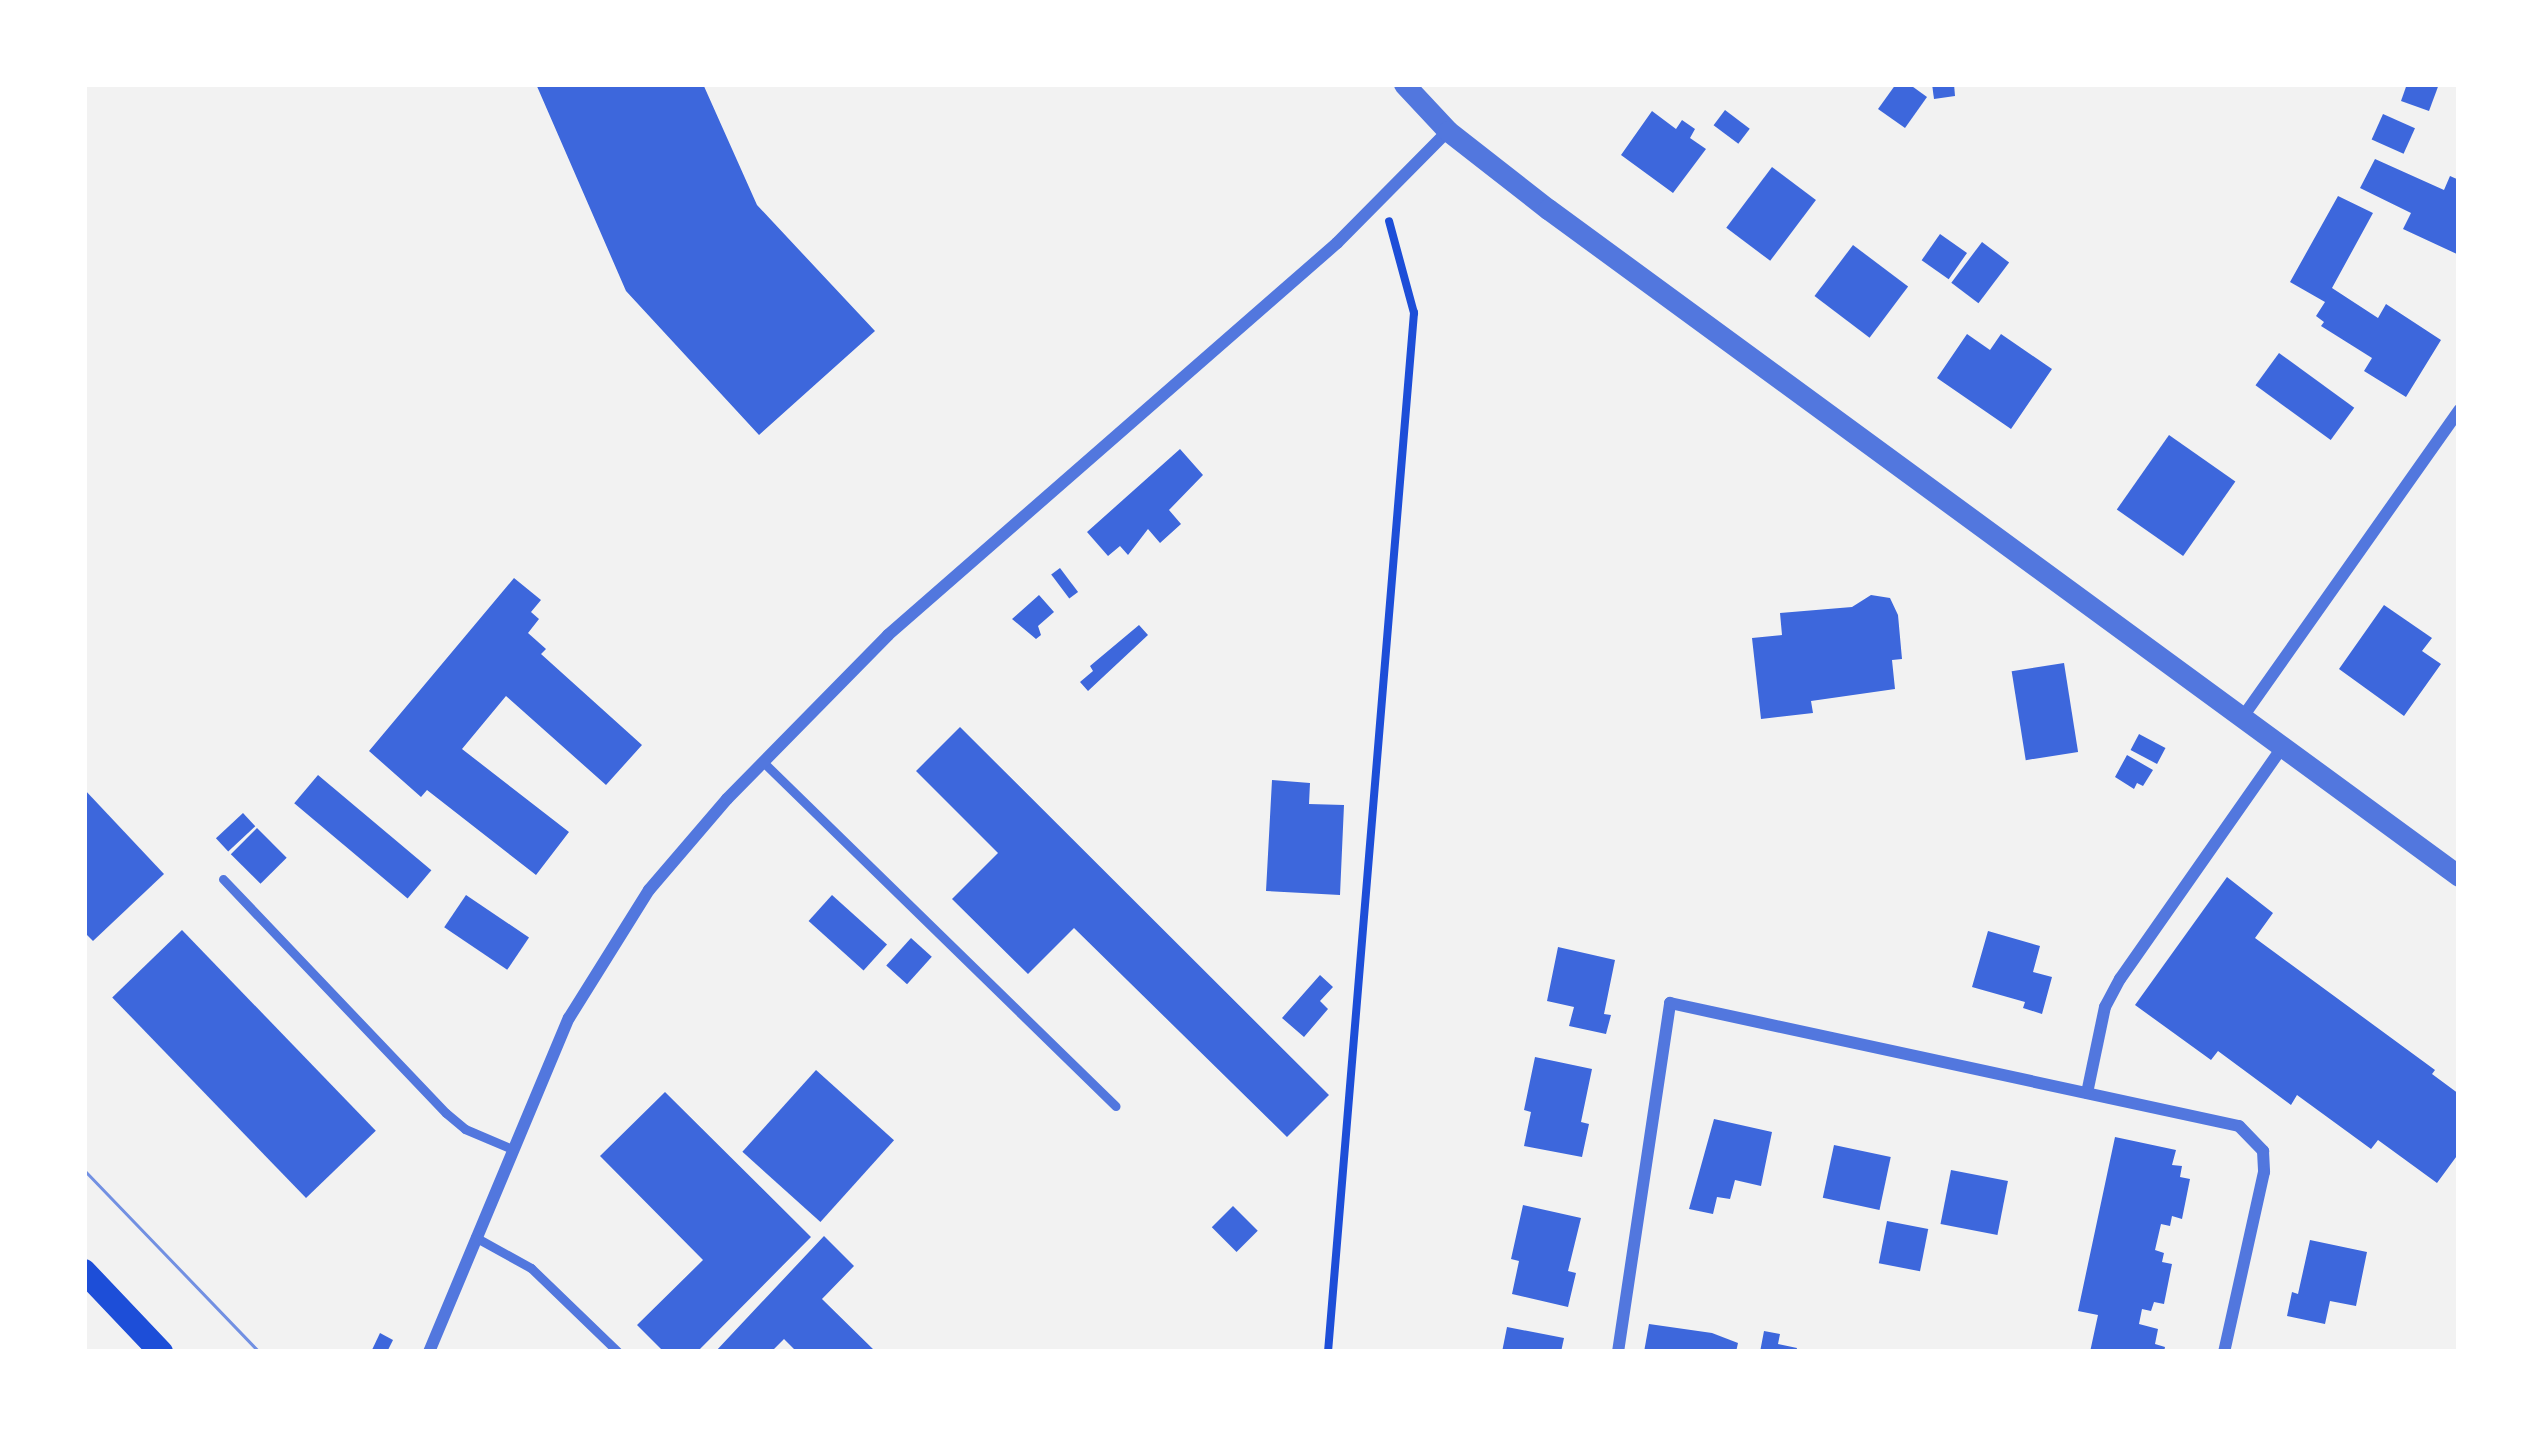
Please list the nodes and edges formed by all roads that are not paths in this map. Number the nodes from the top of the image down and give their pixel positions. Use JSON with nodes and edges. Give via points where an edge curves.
{"nodes":[{"id":1,"x":1404,"y":84,"type":"edge"},
{"id":2,"x":1448,"y":131,"type":"junction"},
{"id":3,"x":2459,"y":410,"type":"edge"},
{"id":4,"x":2241,"y":719,"type":"junction"},
{"id":5,"x":2282,"y":748,"type":"junction"},
{"id":6,"x":762,"y":761,"type":"junction"},
{"id":7,"x":2459,"y":876,"type":"edge"},
{"id":8,"x":223,"y":879,"type":"dead end"},
{"id":9,"x":2087,"y":1093,"type":"junction"},
{"id":10,"x":1115,"y":1106,"type":"dead end"},
{"id":11,"x":512,"y":1149,"type":"junction"},
{"id":12,"x":476,"y":1237,"type":"junction"},
{"id":13,"x":84,"y":1271,"type":"edge"},
{"id":14,"x":161,"y":1352,"type":"edge"},
{"id":15,"x":429,"y":1352,"type":"edge"},
{"id":16,"x":618,"y":1352,"type":"edge"},
{"id":17,"x":1618,"y":1352,"type":"edge"},
{"id":18,"x":2224,"y":1352,"type":"edge"}],
"edges":[{"from":1,"to":2,"type":"street"},
{"from":2,"to":4,"type":"street"},
{"from":2,"to":6,"type":"street","via":[[1337,243],[899,625]]},
{"from":3,"to":4,"type":"street"},
{"from":4,"to":5,"type":"street"},
{"from":5,"to":7,"type":"street"},
{"from":5,"to":9,"type":"street","via":[[2120,979],[2105,1007]]},
{"from":6,"to":10,"type":"lane"},
{"from":6,"to":11,"type":"street","via":[[649,890],[606,954],[568,1018]]},
{"from":8,"to":11,"type":"lane","via":[[446,1112]]},
{"from":9,"to":17,"type":"street","via":[[1670,1003]]},
{"from":9,"to":18,"type":"street","via":[[2239,1126],[2263,1151]]},
{"from":11,"to":12,"type":"street"},
{"from":12,"to":15,"type":"street"},
{"from":12,"to":16,"type":"lane","via":[[531,1268]]},
{"from":13,"to":14,"type":"main road"}]}
